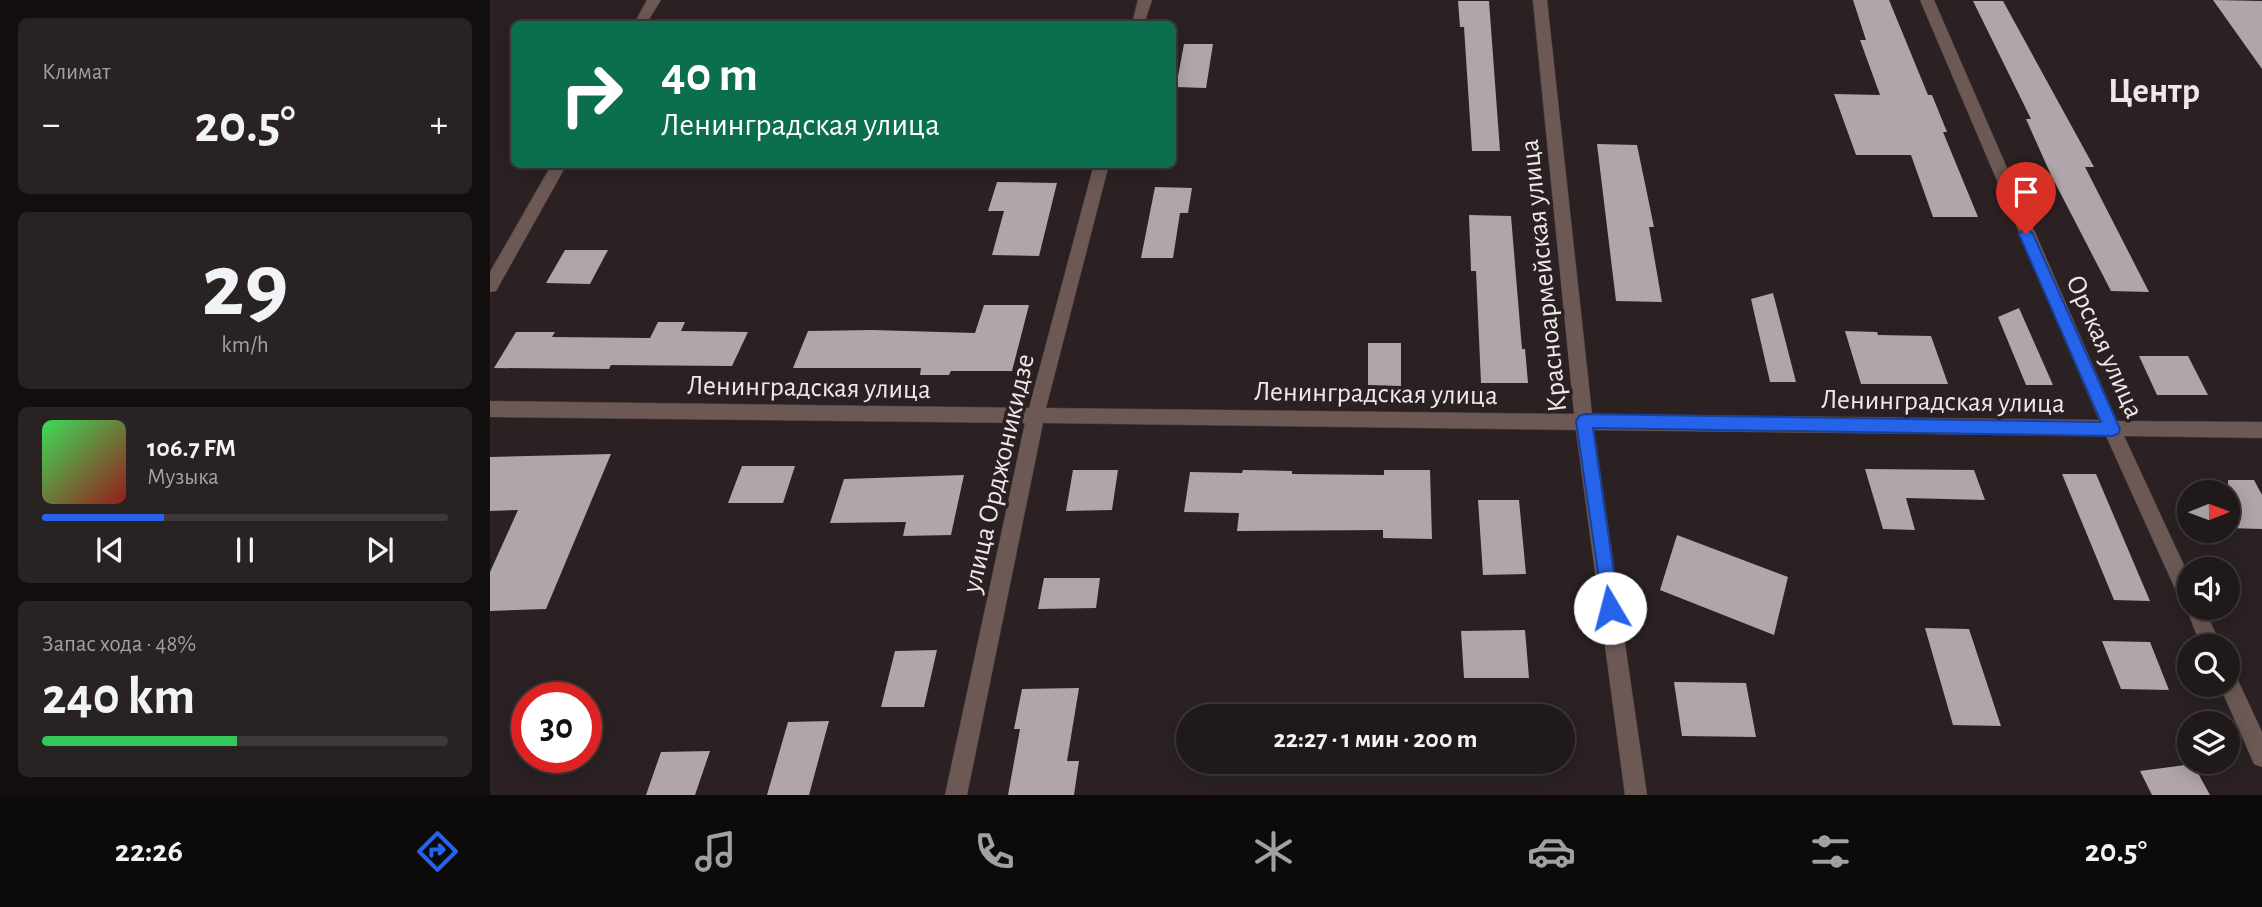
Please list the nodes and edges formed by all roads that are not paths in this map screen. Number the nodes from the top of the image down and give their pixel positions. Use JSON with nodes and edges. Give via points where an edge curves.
{"nodes":[{"id":1,"x":654,"y":0,"type":"edge"},
{"id":2,"x":1144,"y":0,"type":"edge"},
{"id":3,"x":1540,"y":0,"type":"edge"},
{"id":4,"x":1927,"y":0,"type":"edge"},
{"id":5,"x":642,"y":21,"type":"edge"},
{"id":6,"x":1139,"y":21,"type":"edge"},
{"id":7,"x":558,"y":168,"type":"edge"},
{"id":8,"x":1101,"y":168,"type":"edge"},
{"id":9,"x":490,"y":286,"type":"edge"},
{"id":10,"x":490,"y":408,"type":"edge"},
{"id":11,"x":1037,"y":414,"type":"junction"},
{"id":12,"x":1584,"y":421,"type":"junction"},
{"id":13,"x":2112,"y":429,"type":"junction"},
{"id":14,"x":2262,"y":430,"type":"edge"},
{"id":15,"x":2177,"y":571,"type":"edge"},
{"id":16,"x":2235,"y":697,"type":"edge"},
{"id":17,"x":2262,"y":756,"type":"edge"},
{"id":18,"x":956,"y":795,"type":"edge"},
{"id":19,"x":1636,"y":795,"type":"edge"}],
"edges":[{"from":1,"to":5,"type":"street"},
{"from":2,"to":6,"type":"street"},
{"from":3,"to":12,"type":"street","name":"Красноармейская улица"},
{"from":4,"to":13,"type":"street","name":"Орская улица"},
{"from":7,"to":9,"type":"street"},
{"from":8,"to":11,"type":"street","name":"улица Орджоникидзе"},
{"from":10,"to":11,"type":"street","name":"Ленинградская улица"},
{"from":11,"to":12,"type":"street","name":"Ленинградская улица"},
{"from":11,"to":18,"type":"street","name":"улица Орджоникидзе"},
{"from":12,"to":13,"type":"street","name":"Ленинградская улица"},
{"from":12,"to":19,"type":"street","name":"Красноармейская улица"},
{"from":13,"to":14,"type":"street","name":"Ленинградская улица"},
{"from":13,"to":15,"type":"street","name":"Орская улица"},
{"from":16,"to":17,"type":"street"}]}
